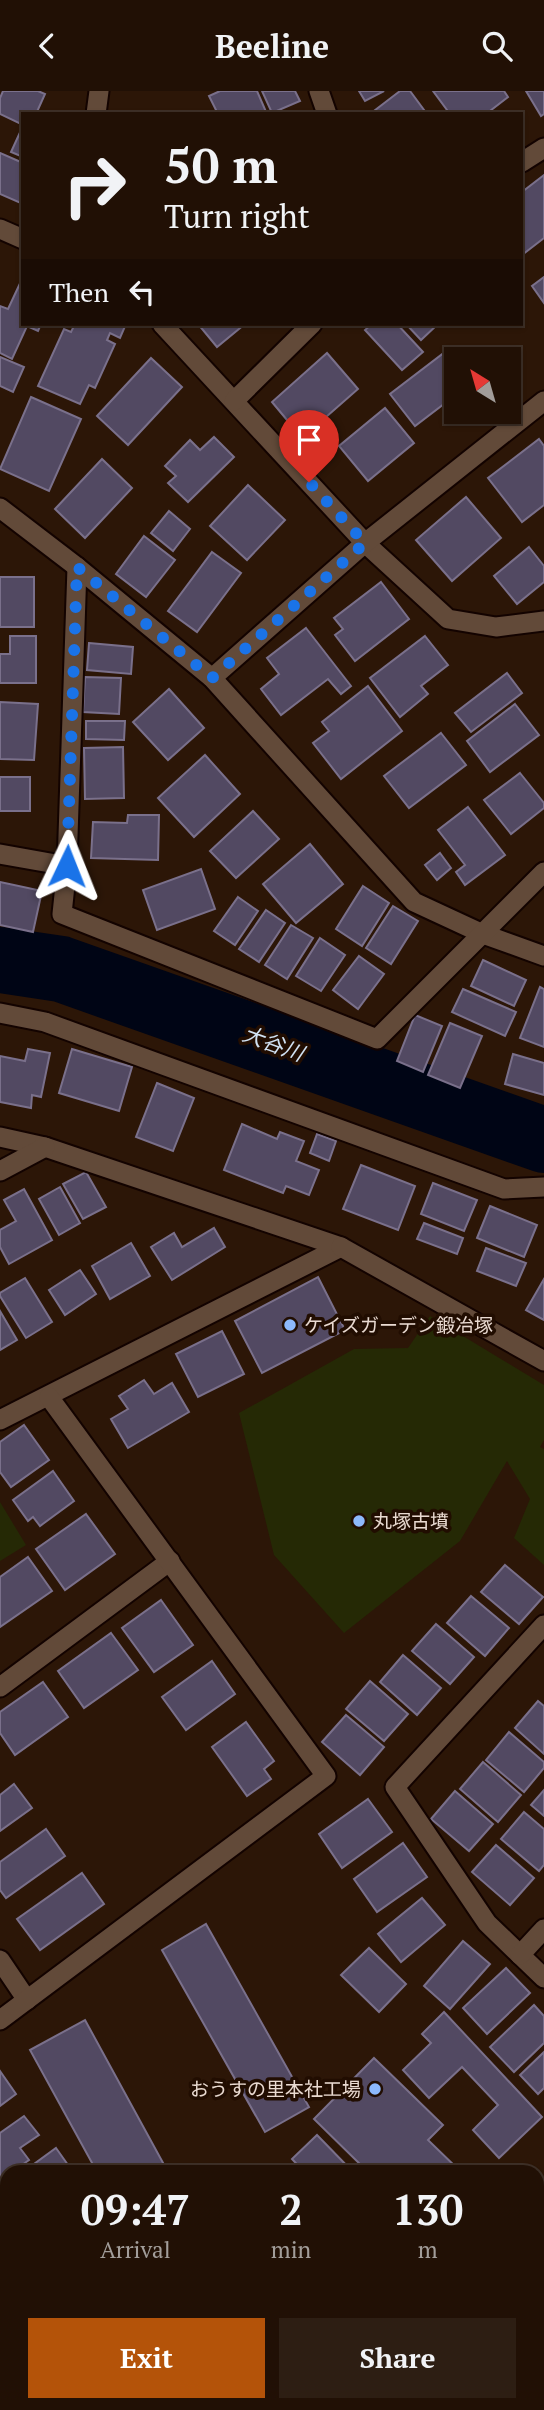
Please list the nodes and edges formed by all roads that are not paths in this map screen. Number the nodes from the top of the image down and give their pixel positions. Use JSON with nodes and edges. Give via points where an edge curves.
{"nodes":[{"id":1,"x":99,"y":91,"type":"edge"},
{"id":2,"x":319,"y":91,"type":"edge"},
{"id":3,"x":96,"y":112,"type":"edge"},
{"id":4,"x":326,"y":112,"type":"edge"},
{"id":5,"x":544,"y":148,"type":"edge"},
{"id":6,"x":523,"y":161,"type":"edge"},
{"id":7,"x":0,"y":229,"type":"edge"},
{"id":8,"x":21,"y":238,"type":"edge"},
{"id":9,"x":164,"y":326,"type":"edge"},
{"id":10,"x":310,"y":326,"type":"edge"},
{"id":11,"x":234,"y":401,"type":"junction"},
{"id":12,"x":544,"y":401,"type":"edge"},
{"id":13,"x":0,"y":509,"type":"edge"},
{"id":14,"x":365,"y":543,"type":"junction"},
{"id":15,"x":77,"y":567,"type":"junction"},
{"id":16,"x":544,"y":621,"type":"edge"},
{"id":17,"x":212,"y":678,"type":"junction"},
{"id":18,"x":0,"y":855,"type":"edge"},
{"id":19,"x":67,"y":866,"type":"junction"},
{"id":20,"x":544,"y":872,"type":"edge"},
{"id":21,"x":483,"y":934,"type":"junction"},
{"id":22,"x":544,"y":956,"type":"edge"},
{"id":23,"x":0,"y":1013,"type":"edge"},
{"id":24,"x":0,"y":1137,"type":"edge"},
{"id":25,"x":46,"y":1147,"type":"junction"},
{"id":26,"x":0,"y":1171,"type":"edge"},
{"id":27,"x":544,"y":1187,"type":"edge"},
{"id":28,"x":341,"y":1247,"type":"junction"},
{"id":29,"x":544,"y":1361,"type":"edge"},
{"id":30,"x":49,"y":1397,"type":"junction"},
{"id":31,"x":0,"y":1420,"type":"edge"},
{"id":32,"x":170,"y":1561,"type":"junction"},
{"id":33,"x":544,"y":1625,"type":"edge"},
{"id":34,"x":0,"y":1687,"type":"edge"},
{"id":35,"x":544,"y":1929,"type":"edge"},
{"id":36,"x":520,"y":1955,"type":"junction"},
{"id":37,"x":0,"y":1960,"type":"edge"},
{"id":38,"x":544,"y":1978,"type":"edge"},
{"id":39,"x":27,"y":2000,"type":"junction"},
{"id":40,"x":0,"y":2020,"type":"edge"}],
"edges":[{"from":1,"to":3,"type":"street"},
{"from":2,"to":4,"type":"street"},
{"from":5,"to":6,"type":"street"},
{"from":7,"to":8,"type":"street"},
{"from":9,"to":11,"type":"street"},
{"from":10,"to":11,"type":"street"},
{"from":11,"to":14,"type":"street"},
{"from":12,"to":14,"type":"street"},
{"from":13,"to":15,"type":"street"},
{"from":14,"to":16,"type":"street","via":[[448,619],[496,627]]},
{"from":14,"to":17,"type":"street"},
{"from":15,"to":17,"type":"street"},
{"from":15,"to":19,"type":"street"},
{"from":17,"to":21,"type":"street","via":[[414,902]]},
{"from":18,"to":19,"type":"street"},
{"from":19,"to":21,"type":"street","via":[[62,914],[377,1039]]},
{"from":20,"to":21,"type":"street"},
{"from":21,"to":22,"type":"street"},
{"from":23,"to":27,"type":"street","via":[[45,1023],[504,1189]]},
{"from":24,"to":25,"type":"street"},
{"from":25,"to":26,"type":"street"},
{"from":25,"to":28,"type":"street"},
{"from":28,"to":29,"type":"street"},
{"from":28,"to":30,"type":"street"},
{"from":30,"to":31,"type":"street"},
{"from":30,"to":32,"type":"street"},
{"from":32,"to":34,"type":"street"},
{"from":32,"to":39,"type":"street","via":[[326,1776]]},
{"from":33,"to":36,"type":"street","via":[[396,1787],[487,1923]]},
{"from":35,"to":36,"type":"street"},
{"from":36,"to":38,"type":"street"},
{"from":37,"to":39,"type":"street"},
{"from":39,"to":40,"type":"street"}]}
